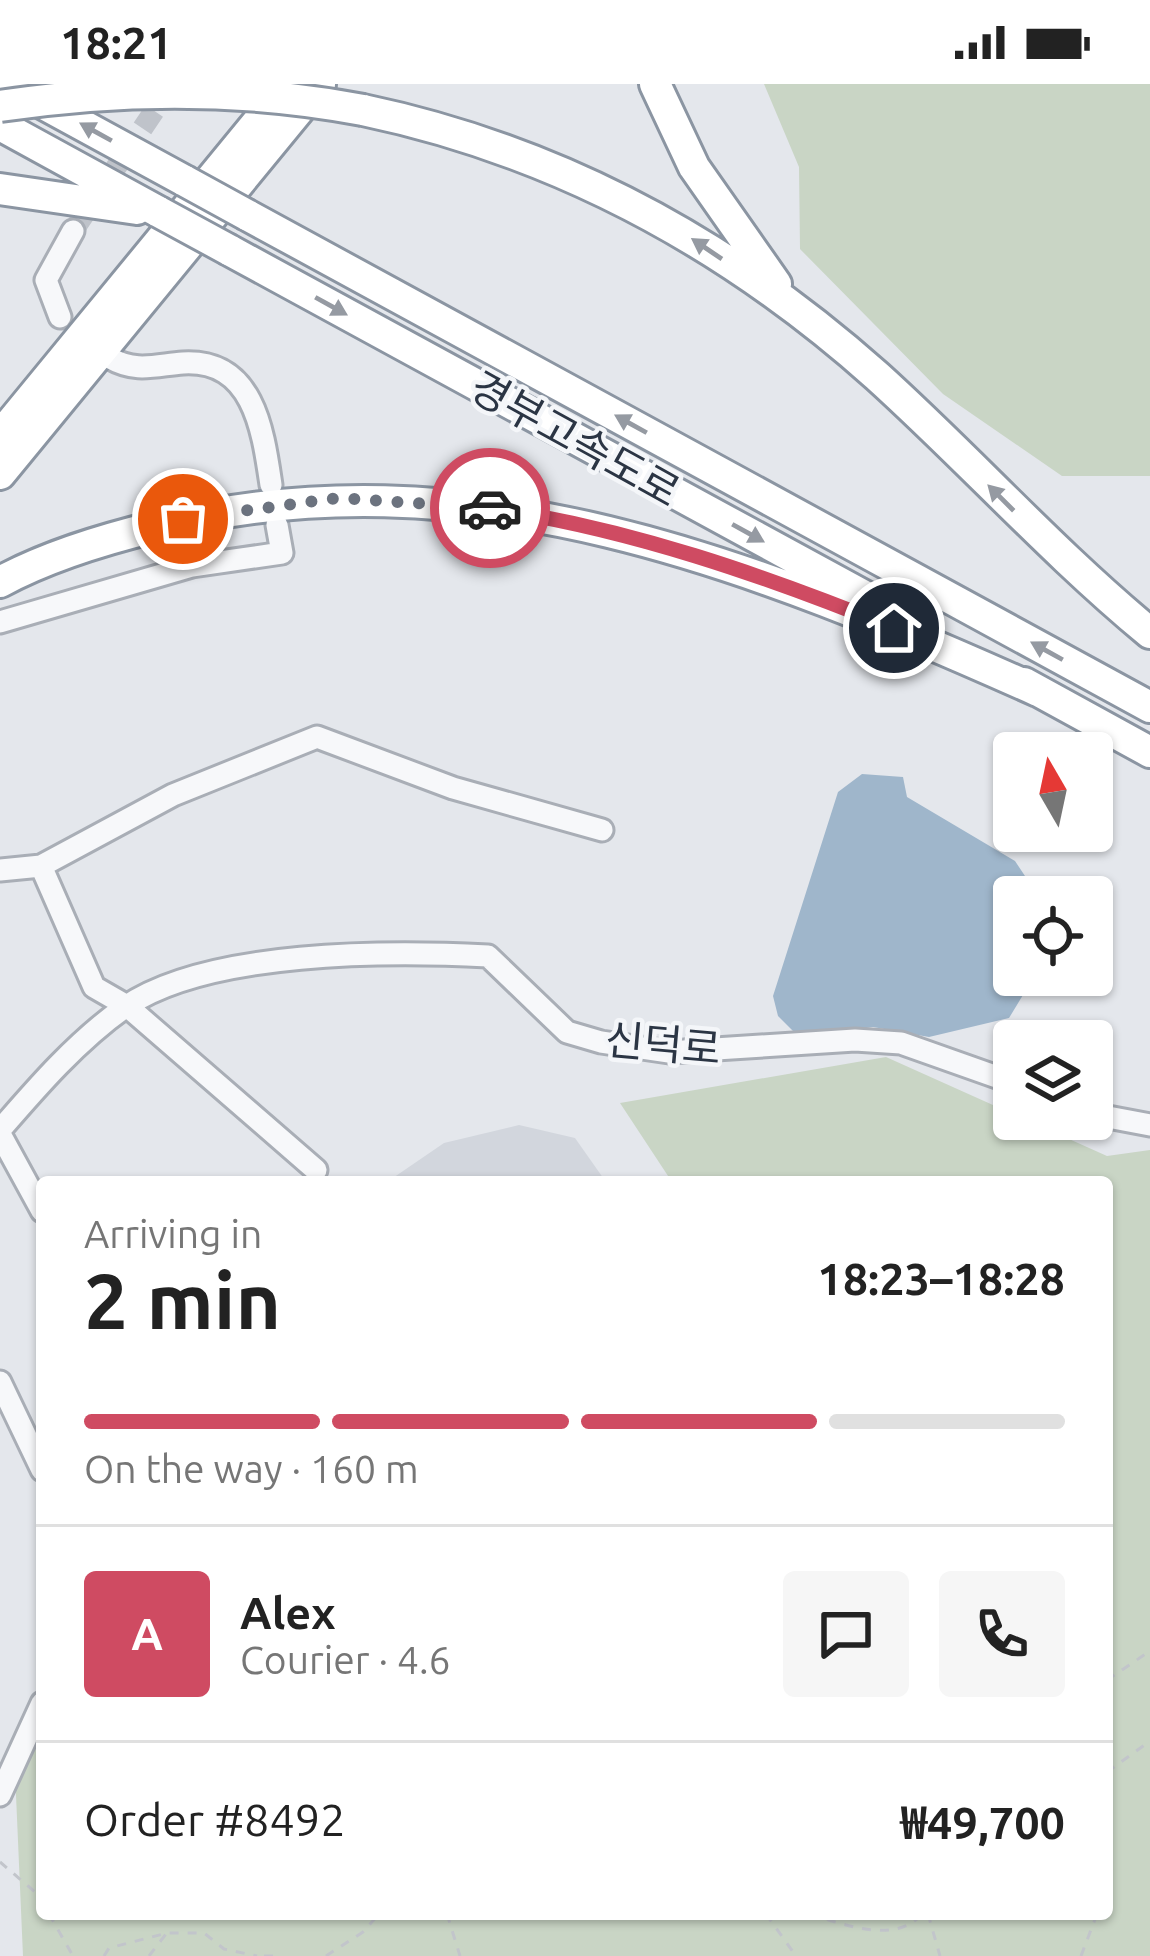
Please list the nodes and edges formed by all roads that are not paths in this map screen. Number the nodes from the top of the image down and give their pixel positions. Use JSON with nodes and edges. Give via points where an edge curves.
{"nodes":[{"id":1,"x":7,"y":84,"type":"edge"},
{"id":2,"x":289,"y":84,"type":"edge"},
{"id":3,"x":320,"y":84,"type":"edge"},
{"id":4,"x":655,"y":84,"type":"edge"},
{"id":5,"x":0,"y":106,"type":"edge"},
{"id":6,"x":0,"y":125,"type":"edge"},
{"id":7,"x":0,"y":189,"type":"edge"},
{"id":8,"x":159,"y":212,"type":"junction"},
{"id":9,"x":73,"y":232,"type":"tunnel mouth"},
{"id":10,"x":59,"y":317,"type":"dead end"},
{"id":11,"x":836,"y":342,"type":"junction"},
{"id":12,"x":110,"y":358,"type":"dead end"},
{"id":13,"x":0,"y":436,"type":"edge"},
{"id":14,"x":0,"y":474,"type":"edge"},
{"id":15,"x":271,"y":485,"type":"dead end"},
{"id":16,"x":278,"y":525,"type":"dead end"},
{"id":17,"x":0,"y":582,"type":"edge"},
{"id":18,"x":0,"y":622,"type":"edge"},
{"id":19,"x":1150,"y":633,"type":"edge"},
{"id":20,"x":1038,"y":691,"type":"junction"},
{"id":21,"x":1150,"y":707,"type":"edge"},
{"id":22,"x":1150,"y":752,"type":"edge"},
{"id":23,"x":602,"y":830,"type":"dead end"},
{"id":24,"x":41,"y":866,"type":"junction"},
{"id":25,"x":0,"y":869,"type":"edge"},
{"id":26,"x":128,"y":1006,"type":"junction"},
{"id":27,"x":993,"y":1076,"type":"edge"},
{"id":28,"x":1113,"y":1118,"type":"edge"},
{"id":29,"x":1150,"y":1125,"type":"edge"},
{"id":30,"x":0,"y":1132,"type":"edge"},
{"id":31,"x":316,"y":1170,"type":"dead end"},
{"id":32,"x":36,"y":1200,"type":"edge"},
{"id":33,"x":0,"y":1382,"type":"edge"},
{"id":34,"x":36,"y":1457,"type":"edge"},
{"id":35,"x":36,"y":1716,"type":"edge"},
{"id":36,"x":0,"y":1796,"type":"edge"}],
"edges":[{"from":21,"to":1,"type":"highway","name":"경부고속도로","one_way":true,"bridge":true},
{"from":2,"to":13,"type":"highway"},
{"from":3,"to":14,"type":"highway"},
{"from":4,"to":11,"type":"highway","via":[[720,210],[792,302]]},
{"from":11,"to":5,"type":"highway","one_way":true,"bridge":true,"via":[[699,243],[613,193],[487,142],[294,99],[177,92]]},
{"from":6,"to":8,"type":"highway","name":"경부고속도로"},
{"from":7,"to":8,"type":"highway"},
{"from":8,"to":20,"type":"highway","name":"경부고속도로","one_way":true,"bridge":true},
{"from":9,"to":10,"type":"street","via":[[46,280]]},
{"from":19,"to":11,"type":"highway","one_way":true},
{"from":12,"to":15,"type":"street","via":[[136,368],[226,371],[254,406]]},
{"from":16,"to":18,"type":"street","via":[[282,553],[192,566]]},
{"from":17,"to":20,"type":"highway","via":[[92,544],[223,511],[319,499],[452,504],[588,525],[704,557]]},
{"from":20,"to":22,"type":"highway","name":"경부고속도로"},
{"from":23,"to":24,"type":"street","via":[[453,788],[317,737],[173,795]]},
{"from":24,"to":25,"type":"street"},
{"from":24,"to":26,"type":"street","via":[[94,987]]},
{"from":26,"to":27,"type":"street","name":"신덕로","via":[[191,978],[260,962],[488,956],[567,1032],[601,1042],[668,1052],[901,1043]]},
{"from":26,"to":30,"type":"street","name":"신덕로","via":[[49,1073]]},
{"from":26,"to":31,"type":"street"},
{"from":28,"to":29,"type":"street"},
{"from":30,"to":32,"type":"street"},
{"from":33,"to":34,"type":"street"},
{"from":35,"to":36,"type":"street"}]}
